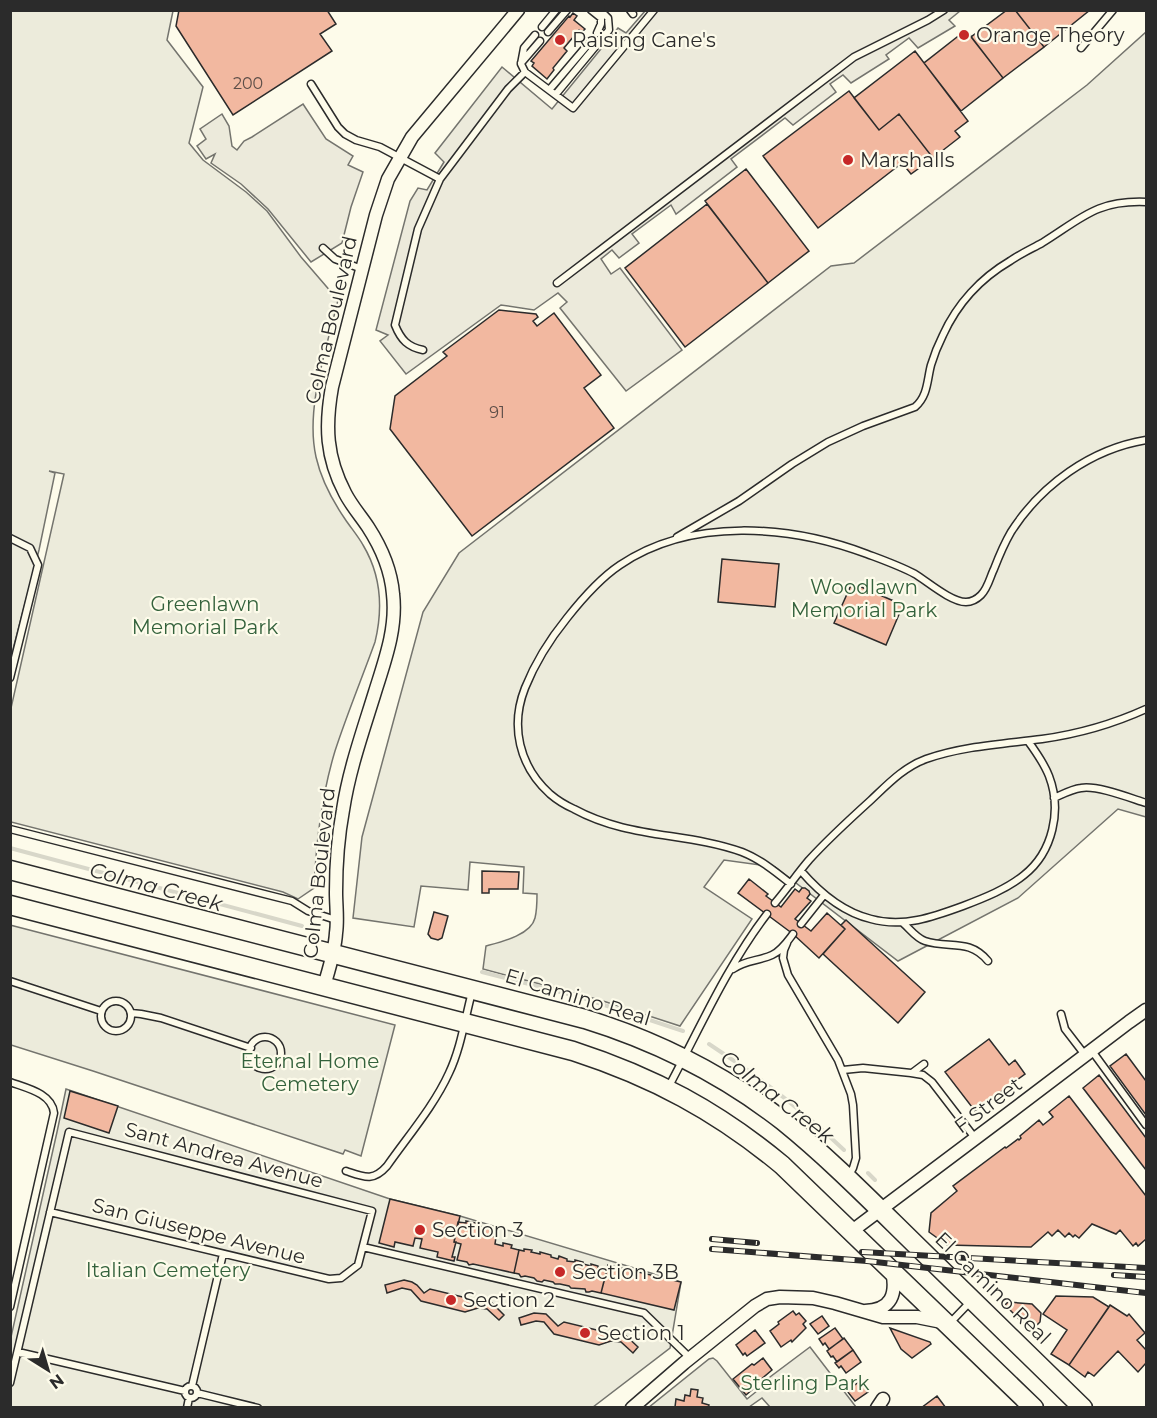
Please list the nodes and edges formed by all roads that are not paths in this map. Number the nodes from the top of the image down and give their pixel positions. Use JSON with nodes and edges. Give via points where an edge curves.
{"nodes":[{"id":1,"x":518,"y":10,"type":"edge"},
{"id":2,"x":556,"y":10,"type":"edge"},
{"id":3,"x":567,"y":10,"type":"edge"},
{"id":4,"x":591,"y":10,"type":"edge"},
{"id":5,"x":600,"y":10,"type":"edge"},
{"id":6,"x":654,"y":10,"type":"edge"},
{"id":7,"x":944,"y":10,"type":"edge"},
{"id":8,"x":1113,"y":10,"type":"edge"},
{"id":9,"x":597,"y":33,"type":"dead end"},
{"id":10,"x":535,"y":35,"type":"dead end"},
{"id":11,"x":540,"y":41,"type":"dead end"},
{"id":12,"x":590,"y":42,"type":"dead end"},
{"id":13,"x":1081,"y":48,"type":"dead end"},
{"id":14,"x":520,"y":64,"type":"junction"},
{"id":15,"x":525,"y":72,"type":"junction"},
{"id":16,"x":311,"y":84,"type":"dead end"},
{"id":17,"x":553,"y":91,"type":"junction"},
{"id":18,"x":400,"y":157,"type":"junction"},
{"id":19,"x":441,"y":179,"type":"junction"},
{"id":20,"x":1146,"y":202,"type":"edge"},
{"id":21,"x":323,"y":248,"type":"dead end"},
{"id":22,"x":362,"y":269,"type":"junction"},
{"id":23,"x":557,"y":283,"type":"dead end"},
{"id":24,"x":423,"y":350,"type":"dead end"},
{"id":25,"x":1146,"y":440,"type":"edge"},
{"id":26,"x":10,"y":538,"type":"edge"},
{"id":27,"x":663,"y":544,"type":"junction"},
{"id":28,"x":11,"y":674,"type":"edge"},
{"id":29,"x":1146,"y":709,"type":"edge"},
{"id":30,"x":1028,"y":741,"type":"junction"},
{"id":31,"x":1054,"y":798,"type":"junction"},
{"id":32,"x":1146,"y":803,"type":"edge"},
{"id":33,"x":10,"y":829,"type":"edge"},
{"id":34,"x":10,"y":870,"type":"edge"},
{"id":35,"x":801,"y":871,"type":"junction"},
{"id":36,"x":791,"y":884,"type":"junction"},
{"id":37,"x":824,"y":895,"type":"junction"},
{"id":38,"x":775,"y":903,"type":"dead end"},
{"id":39,"x":10,"y":905,"type":"edge"},
{"id":40,"x":767,"y":914,"type":"dead end"},
{"id":41,"x":336,"y":920,"type":"junction"},
{"id":42,"x":903,"y":923,"type":"junction"},
{"id":43,"x":801,"y":924,"type":"dead end"},
{"id":44,"x":794,"y":934,"type":"dead end"},
{"id":45,"x":787,"y":942,"type":"junction"},
{"id":46,"x":333,"y":953,"type":"junction"},
{"id":47,"x":988,"y":961,"type":"dead end"},
{"id":48,"x":730,"y":971,"type":"junction"},
{"id":49,"x":10,"y":981,"type":"edge"},
{"id":50,"x":324,"y":986,"type":"junction"},
{"id":51,"x":473,"y":989,"type":"junction"},
{"id":52,"x":1146,"y":1010,"type":"edge"},
{"id":53,"x":101,"y":1011,"type":"junction"},
{"id":54,"x":131,"y":1013,"type":"junction"},
{"id":55,"x":1061,"y":1014,"type":"dead end"},
{"id":56,"x":464,"y":1023,"type":"junction"},
{"id":57,"x":251,"y":1048,"type":"junction"},
{"id":58,"x":1088,"y":1053,"type":"junction"},
{"id":59,"x":683,"y":1058,"type":"junction"},
{"id":60,"x":924,"y":1064,"type":"dead end"},
{"id":61,"x":843,"y":1070,"type":"junction"},
{"id":62,"x":911,"y":1073,"type":"junction"},
{"id":63,"x":10,"y":1082,"type":"edge"},
{"id":64,"x":667,"y":1088,"type":"junction"},
{"id":65,"x":1146,"y":1125,"type":"edge"},
{"id":66,"x":976,"y":1138,"type":"junction"},
{"id":67,"x":346,"y":1171,"type":"dead end"},
{"id":68,"x":847,"y":1178,"type":"junction"},
{"id":69,"x":880,"y":1210,"type":"junction"},
{"id":70,"x":50,"y":1212,"type":"junction"},
{"id":71,"x":852,"y":1231,"type":"junction"},
{"id":72,"x":363,"y":1247,"type":"junction"},
{"id":73,"x":223,"y":1254,"type":"junction"},
{"id":74,"x":892,"y":1270,"type":"junction"},
{"id":75,"x":973,"y":1300,"type":"junction"},
{"id":76,"x":10,"y":1307,"type":"edge"},
{"id":77,"x":861,"y":1311,"type":"junction"},
{"id":78,"x":949,"y":1324,"type":"junction"},
{"id":79,"x":18,"y":1352,"type":"junction"},
{"id":80,"x":690,"y":1358,"type":"junction"},
{"id":81,"x":10,"y":1383,"type":"edge"},
{"id":82,"x":192,"y":1386,"type":"junction"},
{"id":83,"x":185,"y":1391,"type":"junction"},
{"id":84,"x":196,"y":1393,"type":"junction"},
{"id":85,"x":189,"y":1398,"type":"junction"},
{"id":86,"x":187,"y":1407,"type":"edge"},
{"id":87,"x":253,"y":1407,"type":"edge"},
{"id":88,"x":632,"y":1407,"type":"edge"},
{"id":89,"x":1034,"y":1407,"type":"edge"},
{"id":90,"x":1083,"y":1407,"type":"edge"}],
"edges":[{"from":1,"to":18,"type":"street","name":"Colma Boulevard","via":[[412,137]]},
{"from":2,"to":3,"type":"lane","via":[[545,29]]},
{"from":4,"to":9,"type":"lane","via":[[601,18]]},
{"from":5,"to":17,"type":"lane","via":[[608,18],[609,30]]},
{"from":6,"to":17,"type":"lane","via":[[573,108]]},
{"from":7,"to":23,"type":"lane","via":[[854,57]]},
{"from":8,"to":13,"type":"lane"},
{"from":10,"to":14,"type":"lane","via":[[524,48]]},
{"from":11,"to":14,"type":"lane"},
{"from":12,"to":17,"type":"lane"},
{"from":14,"to":15,"type":"lane"},
{"from":15,"to":17,"type":"lane"},
{"from":15,"to":19,"type":"lane"},
{"from":16,"to":18,"type":"lane","via":[[345,134]]},
{"from":18,"to":19,"type":"lane"},
{"from":18,"to":22,"type":"street","name":"Colma Boulevard","via":[[381,196]]},
{"from":19,"to":24,"type":"lane","via":[[418,229],[395,326],[412,348]]},
{"from":20,"to":27,"type":"lane","via":[[1109,205],[1087,214],[981,282],[950,321],[931,365],[923,398],[915,407],[828,442]]},
{"from":21,"to":22,"type":"lane","via":[[335,259]]},
{"from":22,"to":41,"type":"street","name":"Colma Boulevard","via":[[332,387],[327,432],[336,476],[383,554],[394,610],[389,646],[343,810]]},
{"from":25,"to":27,"type":"lane","via":[[1093,458],[1046,491],[1012,531],[983,593],[967,602],[885,561],[805,537],[729,532],[700,534]]},
{"from":26,"to":28,"type":"lane","via":[[30,548],[38,565]]},
{"from":27,"to":36,"type":"lane","via":[[609,573],[578,603],[551,639],[520,702],[517,728],[521,751],[546,790],[580,813],[622,828],[736,850]]},
{"from":29,"to":30,"type":"lane","via":[[1089,729]]},
{"from":30,"to":31,"type":"lane","via":[[1045,768]]},
{"from":30,"to":35,"type":"lane","via":[[946,754],[908,768]]},
{"from":31,"to":32,"type":"lane","via":[[1087,787]]},
{"from":31,"to":42,"type":"lane","via":[[1055,819],[1049,840],[1024,876],[970,903]]},
{"from":33,"to":41,"type":"lane","via":[[292,901]]},
{"from":34,"to":46,"type":"main road","name":"El Camino Real"},
{"from":35,"to":36,"type":"lane"},
{"from":35,"to":37,"type":"lane"},
{"from":36,"to":38,"type":"lane"},
{"from":37,"to":42,"type":"lane","via":[[864,917]]},
{"from":37,"to":43,"type":"lane"},
{"from":39,"to":50,"type":"main road"},
{"from":40,"to":48,"type":"lane"},
{"from":41,"to":46,"type":"street","name":"Colma Boulevard"},
{"from":42,"to":47,"type":"lane","via":[[924,941],[971,947]]},
{"from":44,"to":45,"type":"lane"},
{"from":45,"to":48,"type":"lane","via":[[777,952]]},
{"from":45,"to":61,"type":"lane","via":[[783,958],[788,975]]},
{"from":46,"to":50,"type":"street","name":"Colma Boulevard"},
{"from":46,"to":51,"type":"main road","name":"El Camino Real"},
{"from":48,"to":59,"type":"lane"},
{"from":49,"to":53,"type":"lane"},
{"from":50,"to":56,"type":"main road"},
{"from":51,"to":56,"type":"lane"},
{"from":51,"to":59,"type":"main road","name":"El Camino Real","via":[[598,1023]]},
{"from":52,"to":58,"type":"street","name":"F Street"},
{"from":53,"to":54,"type":"lane","via":[[110,1002],[118,1001],[127,1005]]},
{"from":53,"to":54,"type":"lane","via":[[102,1023],[115,1031],[128,1026]]},
{"from":54,"to":57,"type":"lane","via":[[161,1018]]},
{"from":55,"to":58,"type":"lane","via":[[1065,1029]]},
{"from":56,"to":64,"type":"main road","via":[[580,1053]]},
{"from":56,"to":67,"type":"lane","via":[[449,1073],[387,1166],[372,1177]]},
{"from":57,"to":57,"type":"lane","via":[[251,1060],[262,1068],[275,1065],[280,1058],[279,1045],[269,1037],[256,1040]]},
{"from":58,"to":65,"type":"lane"},
{"from":58,"to":66,"type":"street","name":"F Street"},
{"from":59,"to":64,"type":"lane"},
{"from":59,"to":68,"type":"main road","name":"El Camino Real","via":[[772,1113]]},
{"from":60,"to":62,"type":"lane"},
{"from":61,"to":62,"type":"lane"},
{"from":61,"to":68,"type":"lane","via":[[853,1105],[856,1158]]},
{"from":62,"to":66,"type":"lane","via":[[932,1082]]},
{"from":63,"to":76,"type":"lane","via":[[48,1099],[54,1113]]},
{"from":64,"to":71,"type":"main road","via":[[759,1146]]},
{"from":66,"to":69,"type":"street","name":"F Street"},
{"from":68,"to":69,"type":"main road","name":"El Camino Real"},
{"from":69,"to":71,"type":"street","name":"F Street"},
{"from":69,"to":75,"type":"main road","name":"El Camino Real"},
{"from":70,"to":72,"type":"lane","name":"Sant Andrea Avenue","via":[[69,1132],[372,1211]]},
{"from":70,"to":73,"type":"lane","name":"San Giuseppe Avenue"},
{"from":70,"to":79,"type":"lane"},
{"from":71,"to":74,"type":"main road"},
{"from":72,"to":73,"type":"lane","name":"San Giuseppe Avenue","via":[[358,1265],[341,1278],[329,1279]]},
{"from":72,"to":80,"type":"lane","via":[[644,1312]]},
{"from":73,"to":82,"type":"lane"},
{"from":74,"to":77,"type":"street","via":[[893,1292],[886,1306]]},
{"from":74,"to":78,"type":"main road"},
{"from":75,"to":78,"type":"lane"},
{"from":75,"to":90,"type":"main road","name":"El Camino Real"},
{"from":77,"to":78,"type":"street","via":[[883,1317],[929,1318]]},
{"from":77,"to":80,"type":"street","via":[[813,1298],[766,1299]]},
{"from":78,"to":89,"type":"main road"},
{"from":79,"to":81,"type":"lane"},
{"from":79,"to":83,"type":"lane"},
{"from":80,"to":88,"type":"street"},
{"from":82,"to":83,"type":"lane"},
{"from":82,"to":84,"type":"lane"},
{"from":83,"to":85,"type":"lane"},
{"from":84,"to":85,"type":"lane"},
{"from":84,"to":87,"type":"lane"},
{"from":85,"to":86,"type":"lane"}]}
